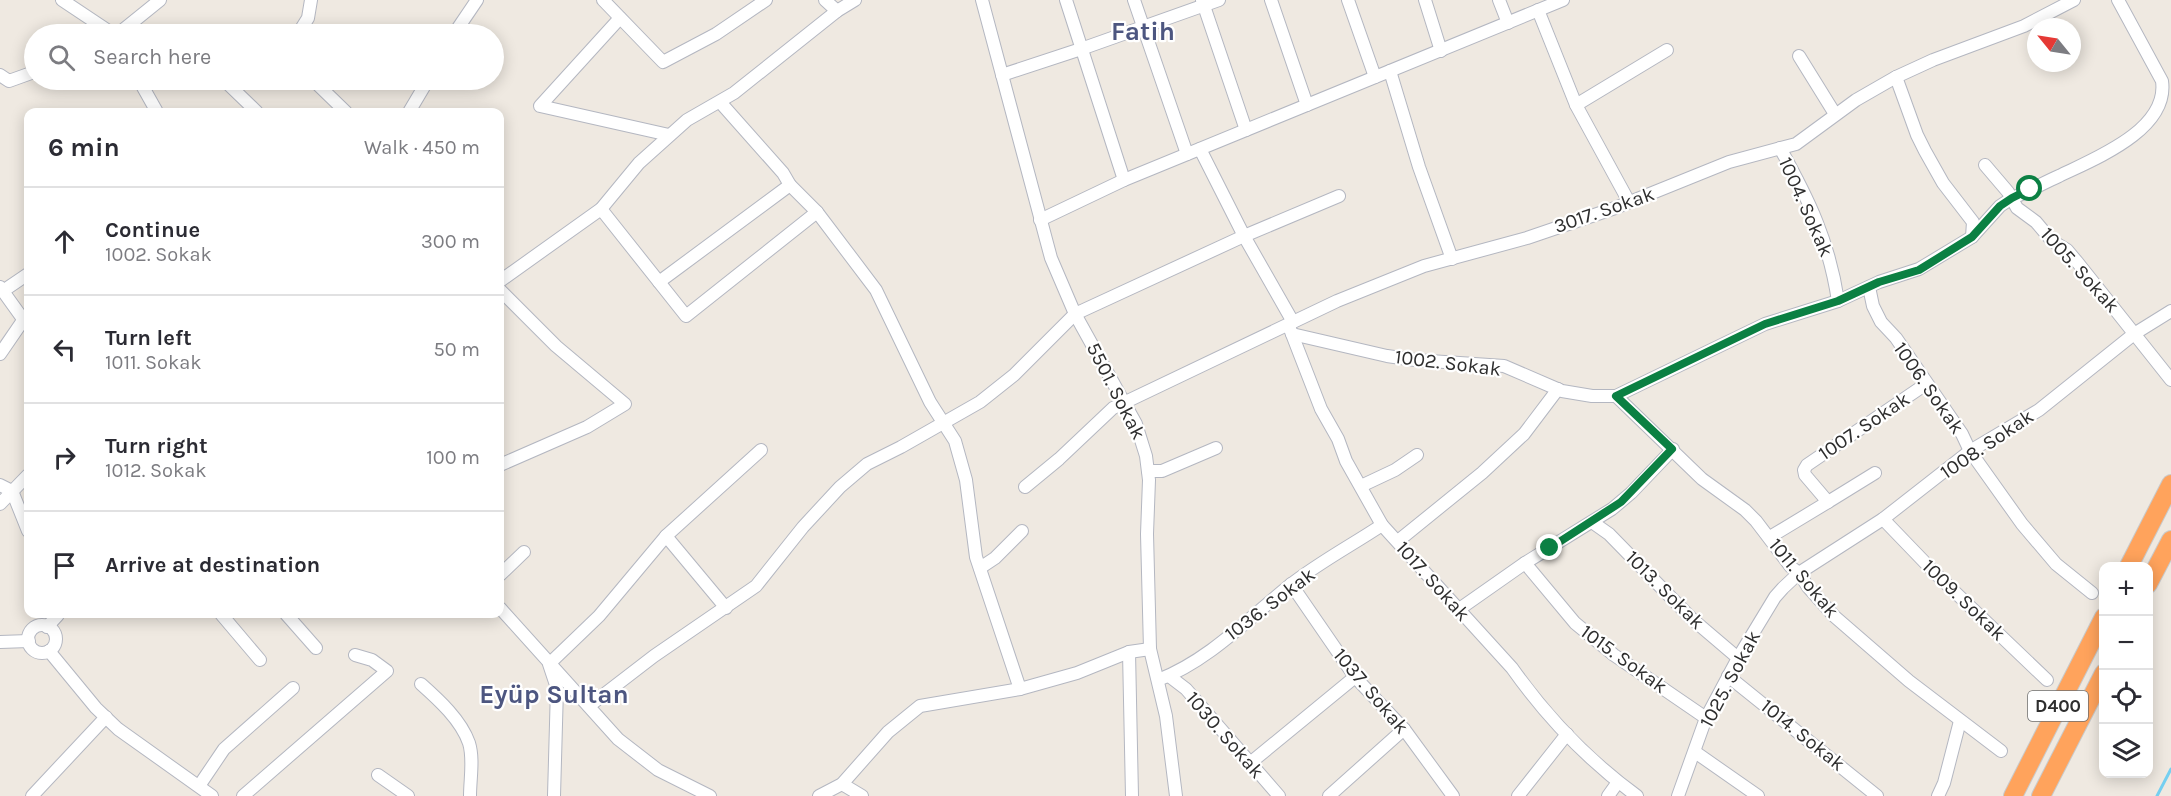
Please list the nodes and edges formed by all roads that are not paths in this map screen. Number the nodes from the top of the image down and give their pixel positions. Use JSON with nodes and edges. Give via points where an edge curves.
{"nodes":[{"id":1,"x":62,"y":0,"type":"edge"},
{"id":2,"x":160,"y":0,"type":"edge"},
{"id":3,"x":311,"y":0,"type":"edge"},
{"id":4,"x":477,"y":0,"type":"edge"},
{"id":5,"x":603,"y":0,"type":"edge"},
{"id":6,"x":766,"y":0,"type":"edge"},
{"id":7,"x":825,"y":0,"type":"edge"},
{"id":8,"x":855,"y":0,"type":"edge"},
{"id":9,"x":982,"y":0,"type":"edge"},
{"id":10,"x":1066,"y":0,"type":"edge"},
{"id":11,"x":1134,"y":0,"type":"edge"},
{"id":12,"x":1219,"y":0,"type":"edge"},
{"id":13,"x":1271,"y":0,"type":"edge"},
{"id":14,"x":1348,"y":0,"type":"edge"},
{"id":15,"x":1425,"y":0,"type":"edge"},
{"id":16,"x":1499,"y":0,"type":"edge"},
{"id":17,"x":1563,"y":0,"type":"edge"},
{"id":18,"x":2074,"y":0,"type":"edge"},
{"id":19,"x":2118,"y":0,"type":"edge"},
{"id":20,"x":1203,"y":3,"type":"edge"},
{"id":21,"x":1538,"y":10,"type":"junction"},
{"id":22,"x":837,"y":11,"type":"junction"},
{"id":23,"x":620,"y":18,"type":"junction"},
{"id":24,"x":1508,"y":23,"type":"junction"},
{"id":25,"x":98,"y":24,"type":"edge"},
{"id":26,"x":130,"y":24,"type":"edge"},
{"id":27,"x":304,"y":24,"type":"edge"},
{"id":28,"x":461,"y":24,"type":"edge"},
{"id":29,"x":1143,"y":26,"type":"junction"},
{"id":30,"x":1081,"y":50,"type":"junction"},
{"id":31,"x":1666,"y":50,"type":"dead end"},
{"id":32,"x":1441,"y":51,"type":"junction"},
{"id":33,"x":1799,"y":56,"type":"dead end"},
{"id":34,"x":1390,"y":71,"type":"junction"},
{"id":35,"x":0,"y":75,"type":"edge"},
{"id":36,"x":1002,"y":75,"type":"junction"},
{"id":37,"x":24,"y":76,"type":"edge"},
{"id":38,"x":1896,"y":76,"type":"junction"},
{"id":39,"x":1375,"y":77,"type":"junction"},
{"id":40,"x":145,"y":90,"type":"edge"},
{"id":41,"x":234,"y":90,"type":"edge"},
{"id":42,"x":323,"y":90,"type":"edge"},
{"id":43,"x":422,"y":90,"type":"edge"},
{"id":44,"x":720,"y":102,"type":"junction"},
{"id":45,"x":1307,"y":105,"type":"junction"},
{"id":46,"x":1576,"y":105,"type":"junction"},
{"id":47,"x":155,"y":108,"type":"edge"},
{"id":48,"x":253,"y":108,"type":"edge"},
{"id":49,"x":341,"y":108,"type":"edge"},
{"id":50,"x":411,"y":108,"type":"edge"},
{"id":51,"x":1835,"y":114,"type":"junction"},
{"id":52,"x":1246,"y":130,"type":"junction"},
{"id":53,"x":669,"y":135,"type":"junction"},
{"id":54,"x":1780,"y":148,"type":"junction"},
{"id":55,"x":1200,"y":149,"type":"junction"},
{"id":56,"x":1186,"y":154,"type":"junction"},
{"id":57,"x":1985,"y":165,"type":"dead end"},
{"id":58,"x":1124,"y":180,"type":"junction"},
{"id":59,"x":789,"y":185,"type":"junction"},
{"id":60,"x":1338,"y":195,"type":"dead end"},
{"id":61,"x":2012,"y":198,"type":"junction"},
{"id":62,"x":1629,"y":202,"type":"junction"},
{"id":63,"x":601,"y":209,"type":"junction"},
{"id":64,"x":817,"y":212,"type":"junction"},
{"id":65,"x":1040,"y":220,"type":"junction"},
{"id":66,"x":1244,"y":236,"type":"junction"},
{"id":67,"x":1972,"y":237,"type":"junction"},
{"id":68,"x":1452,"y":259,"type":"junction"},
{"id":69,"x":24,"y":276,"type":"edge"},
{"id":70,"x":504,"y":278,"type":"edge"},
{"id":71,"x":659,"y":282,"type":"junction"},
{"id":72,"x":1869,"y":287,"type":"junction"},
{"id":73,"x":2,"y":289,"type":"edge"},
{"id":74,"x":504,"y":294,"type":"edge"},
{"id":75,"x":1838,"y":301,"type":"junction"},
{"id":76,"x":2171,"y":310,"type":"edge"},
{"id":77,"x":1075,"y":314,"type":"junction"},
{"id":78,"x":24,"y":320,"type":"edge"},
{"id":79,"x":24,"y":325,"type":"edge"},
{"id":80,"x":1290,"y":327,"type":"junction"},
{"id":81,"x":2134,"y":334,"type":"junction"},
{"id":82,"x":0,"y":354,"type":"edge"},
{"id":83,"x":2171,"y":380,"type":"edge"},
{"id":84,"x":1926,"y":384,"type":"junction"},
{"id":85,"x":1558,"y":389,"type":"junction"},
{"id":86,"x":1616,"y":396,"type":"junction"},
{"id":87,"x":1124,"y":402,"type":"junction"},
{"id":88,"x":944,"y":423,"type":"junction"},
{"id":89,"x":1216,"y":448,"type":"dead end"},
{"id":90,"x":1672,"y":449,"type":"junction"},
{"id":91,"x":760,"y":450,"type":"dead end"},
{"id":92,"x":1970,"y":452,"type":"junction"},
{"id":93,"x":1417,"y":454,"type":"dead end"},
{"id":94,"x":504,"y":463,"type":"edge"},
{"id":95,"x":1148,"y":471,"type":"junction"},
{"id":96,"x":1875,"y":473,"type":"dead end"},
{"id":97,"x":24,"y":479,"type":"edge"},
{"id":98,"x":2171,"y":484,"type":"edge"},
{"id":99,"x":0,"y":485,"type":"edge"},
{"id":100,"x":1361,"y":486,"type":"junction"},
{"id":101,"x":1025,"y":487,"type":"dead end"},
{"id":102,"x":12,"y":491,"type":"junction"},
{"id":103,"x":1828,"y":502,"type":"junction"},
{"id":104,"x":0,"y":504,"type":"edge"},
{"id":105,"x":1883,"y":519,"type":"junction"},
{"id":106,"x":24,"y":521,"type":"edge"},
{"id":107,"x":1592,"y":522,"type":"junction"},
{"id":108,"x":1382,"y":525,"type":"junction"},
{"id":109,"x":1022,"y":531,"type":"dead end"},
{"id":110,"x":666,"y":536,"type":"junction"},
{"id":111,"x":1770,"y":537,"type":"junction"},
{"id":112,"x":2171,"y":540,"type":"edge"},
{"id":113,"x":1398,"y":541,"type":"junction"},
{"id":114,"x":524,"y":552,"type":"dead end"},
{"id":115,"x":2132,"y":562,"type":"edge"},
{"id":116,"x":1526,"y":563,"type":"junction"},
{"id":117,"x":980,"y":568,"type":"junction"},
{"id":118,"x":504,"y":571,"type":"edge"},
{"id":119,"x":1799,"y":573,"type":"junction"},
{"id":120,"x":2153,"y":574,"type":"edge"},
{"id":121,"x":1291,"y":584,"type":"junction"},
{"id":122,"x":2092,"y":593,"type":"dead end"},
{"id":123,"x":726,"y":608,"type":"junction"},
{"id":124,"x":1458,"y":610,"type":"junction"},
{"id":125,"x":504,"y":613,"type":"edge"},
{"id":126,"x":57,"y":618,"type":"edge"},
{"id":127,"x":224,"y":618,"type":"edge"},
{"id":128,"x":290,"y":618,"type":"edge"},
{"id":129,"x":2099,"y":625,"type":"edge"},
{"id":130,"x":47,"y":627,"type":"junction"},
{"id":131,"x":29,"y":641,"type":"junction"},
{"id":132,"x":0,"y":642,"type":"edge"},
{"id":133,"x":316,"y":648,"type":"dead end"},
{"id":134,"x":1150,"y":648,"type":"junction"},
{"id":135,"x":49,"y":651,"type":"junction"},
{"id":136,"x":1129,"y":652,"type":"junction"},
{"id":137,"x":355,"y":655,"type":"dead end"},
{"id":138,"x":1738,"y":658,"type":"junction"},
{"id":139,"x":260,"y":660,"type":"dead end"},
{"id":140,"x":549,"y":664,"type":"junction"},
{"id":141,"x":1728,"y":676,"type":"junction"},
{"id":142,"x":1354,"y":677,"type":"junction"},
{"id":143,"x":1163,"y":678,"type":"junction"},
{"id":144,"x":2047,"y":680,"type":"dead end"},
{"id":145,"x":2099,"y":681,"type":"edge"},
{"id":146,"x":422,"y":684,"type":"dead end"},
{"id":147,"x":293,"y":688,"type":"dead end"},
{"id":148,"x":1020,"y":689,"type":"junction"},
{"id":149,"x":590,"y":706,"type":"junction"},
{"id":150,"x":106,"y":717,"type":"junction"},
{"id":151,"x":1706,"y":718,"type":"junction"},
{"id":152,"x":1960,"y":721,"type":"junction"},
{"id":153,"x":1404,"y":729,"type":"junction"},
{"id":154,"x":1567,"y":734,"type":"junction"},
{"id":155,"x":2001,"y":751,"type":"dead end"},
{"id":156,"x":1695,"y":752,"type":"junction"},
{"id":157,"x":1250,"y":764,"type":"junction"},
{"id":158,"x":378,"y":775,"type":"dead end"},
{"id":159,"x":1618,"y":782,"type":"junction"},
{"id":160,"x":842,"y":784,"type":"junction"},
{"id":161,"x":200,"y":786,"type":"junction"},
{"id":162,"x":1446,"y":793,"type":"edge"},
{"id":163,"x":32,"y":796,"type":"edge"},
{"id":164,"x":210,"y":796,"type":"edge"},
{"id":165,"x":243,"y":796,"type":"edge"},
{"id":166,"x":408,"y":796,"type":"edge"},
{"id":167,"x":470,"y":796,"type":"edge"},
{"id":168,"x":554,"y":796,"type":"edge"},
{"id":169,"x":710,"y":796,"type":"edge"},
{"id":170,"x":819,"y":796,"type":"edge"},
{"id":171,"x":862,"y":796,"type":"edge"},
{"id":172,"x":1132,"y":796,"type":"edge"},
{"id":173,"x":1176,"y":796,"type":"edge"},
{"id":174,"x":1279,"y":796,"type":"edge"},
{"id":175,"x":1329,"y":796,"type":"edge"},
{"id":176,"x":1518,"y":796,"type":"edge"},
{"id":177,"x":1608,"y":796,"type":"edge"},
{"id":178,"x":1637,"y":796,"type":"edge"},
{"id":179,"x":1678,"y":796,"type":"edge"},
{"id":180,"x":1758,"y":796,"type":"edge"},
{"id":181,"x":1877,"y":796,"type":"edge"},
{"id":182,"x":1938,"y":796,"type":"edge"},
{"id":183,"x":2013,"y":796,"type":"edge"},
{"id":184,"x":2041,"y":796,"type":"edge"}],
"edges":[{"from":1,"to":25,"type":"street"},
{"from":2,"to":26,"type":"street"},
{"from":3,"to":27,"type":"street"},
{"from":4,"to":28,"type":"street"},
{"from":5,"to":23,"type":"street"},
{"from":6,"to":23,"type":"street","via":[[716,34],[663,62]]},
{"from":7,"to":22,"type":"street"},
{"from":8,"to":22,"type":"street"},
{"from":9,"to":36,"type":"street","name":"5501. Sokak"},
{"from":10,"to":30,"type":"street"},
{"from":11,"to":29,"type":"street"},
{"from":12,"to":20,"type":"street"},
{"from":13,"to":45,"type":"street"},
{"from":14,"to":39,"type":"street"},
{"from":15,"to":32,"type":"street"},
{"from":16,"to":24,"type":"street"},
{"from":17,"to":21,"type":"street"},
{"from":18,"to":38,"type":"street","name":"3017. Sokak","via":[[2024,26]]},
{"from":19,"to":61,"type":"street","name":"1002. Sokak","via":[[2162,81],[2158,110],[2110,152]]},
{"from":20,"to":29,"type":"street"},
{"from":20,"to":52,"type":"street"},
{"from":21,"to":24,"type":"street"},
{"from":21,"to":46,"type":"street"},
{"from":22,"to":44,"type":"street"},
{"from":23,"to":53,"type":"street","via":[[540,106]]},
{"from":24,"to":32,"type":"street"},
{"from":29,"to":30,"type":"street"},
{"from":29,"to":56,"type":"street"},
{"from":30,"to":36,"type":"street"},
{"from":30,"to":58,"type":"street"},
{"from":31,"to":46,"type":"street"},
{"from":32,"to":34,"type":"street"},
{"from":33,"to":51,"type":"street"},
{"from":34,"to":39,"type":"street"},
{"from":34,"to":68,"type":"street"},
{"from":35,"to":37,"type":"street","via":[[9,81]]},
{"from":36,"to":65,"type":"street","name":"5501. Sokak"},
{"from":38,"to":51,"type":"street","name":"3017. Sokak"},
{"from":38,"to":67,"type":"street","via":[[1917,135],[1943,183],[1973,222]]},
{"from":39,"to":45,"type":"street"},
{"from":40,"to":47,"type":"street"},
{"from":41,"to":48,"type":"street"},
{"from":42,"to":49,"type":"street"},
{"from":43,"to":50,"type":"street"},
{"from":44,"to":53,"type":"street"},
{"from":44,"to":59,"type":"street","via":[[783,173]]},
{"from":45,"to":52,"type":"street"},
{"from":46,"to":62,"type":"street"},
{"from":51,"to":54,"type":"street","name":"3017. Sokak","via":[[1796,144]]},
{"from":52,"to":55,"type":"street"},
{"from":53,"to":63,"type":"street","via":[[639,163]]},
{"from":54,"to":62,"type":"street","name":"3017. Sokak","via":[[1729,162]]},
{"from":54,"to":75,"type":"street","name":"1004. Sokak","via":[[1821,231]]},
{"from":55,"to":56,"type":"street"},
{"from":55,"to":66,"type":"street","name":"1017. Sokak"},
{"from":56,"to":58,"type":"street"},
{"from":57,"to":61,"type":"street","name":"1005. Sokak"},
{"from":58,"to":65,"type":"street"},
{"from":59,"to":64,"type":"street"},
{"from":59,"to":71,"type":"street"},
{"from":60,"to":66,"type":"street"},
{"from":61,"to":67,"type":"street","name":"1002. Sokak"},
{"from":61,"to":81,"type":"street","name":"1005. Sokak","via":[[2017,208],[2072,256]]},
{"from":62,"to":68,"type":"street","name":"3017. Sokak","via":[[1527,238]]},
{"from":63,"to":70,"type":"street"},
{"from":63,"to":71,"type":"street"},
{"from":64,"to":71,"type":"street","via":[[686,316]]},
{"from":64,"to":88,"type":"street","via":[[876,290]]},
{"from":65,"to":77,"type":"street","name":"5501. Sokak"},
{"from":66,"to":77,"type":"street"},
{"from":66,"to":80,"type":"street","name":"1017. Sokak"},
{"from":67,"to":72,"type":"street","name":"1002. Sokak","via":[[1919,270]]},
{"from":68,"to":80,"type":"street","name":"3017. Sokak","via":[[1337,300]]},
{"from":69,"to":73,"type":"street"},
{"from":72,"to":75,"type":"street","name":"1002. Sokak"},
{"from":72,"to":84,"type":"street","name":"1006. Sokak","via":[[1881,322]]},
{"from":73,"to":78,"type":"street"},
{"from":74,"to":94,"type":"street","via":[[556,346],[625,404],[587,427]]},
{"from":75,"to":86,"type":"street","name":"1002. Sokak","via":[[1765,324]]},
{"from":76,"to":81,"type":"street","name":"1008. Sokak"},
{"from":77,"to":87,"type":"street","name":"5501. Sokak"},
{"from":77,"to":88,"type":"street","via":[[1014,375],[980,402]]},
{"from":79,"to":82,"type":"street"},
{"from":80,"to":85,"type":"street","name":"1002. Sokak","via":[[1406,359],[1503,366]]},
{"from":80,"to":87,"type":"street","name":"3017. Sokak"},
{"from":80,"to":100,"type":"street","name":"1017. Sokak","via":[[1321,409]]},
{"from":81,"to":83,"type":"street","name":"1005. Sokak"},
{"from":81,"to":92,"type":"street","name":"1008. Sokak","via":[[2039,410]]},
{"from":84,"to":92,"type":"street","name":"1006. Sokak","via":[[1962,434]]},
{"from":84,"to":103,"type":"street","name":"1007. Sokak","via":[[1804,470]]},
{"from":85,"to":86,"type":"street","name":"1002. Sokak"},
{"from":85,"to":113,"type":"street","via":[[1524,434]]},
{"from":86,"to":90,"type":"street","name":"1011. Sokak"},
{"from":87,"to":95,"type":"street","name":"5501. Sokak","via":[[1143,441]]},
{"from":87,"to":101,"type":"street","name":"3017. Sokak"},
{"from":88,"to":117,"type":"street","via":[[955,441],[966,480]]},
{"from":88,"to":123,"type":"street","via":[[867,464],[840,487],[756,586]]},
{"from":89,"to":95,"type":"street","via":[[1162,471]]},
{"from":90,"to":107,"type":"street","via":[[1631,494]]},
{"from":90,"to":111,"type":"street","name":"1011. Sokak","via":[[1702,479],[1745,510]]},
{"from":91,"to":110,"type":"street"},
{"from":92,"to":105,"type":"street","name":"1008. Sokak"},
{"from":92,"to":122,"type":"street","name":"1006. Sokak","via":[[2056,564]]},
{"from":93,"to":100,"type":"street"},
{"from":95,"to":134,"type":"street","name":"5501. Sokak"},
{"from":96,"to":103,"type":"street"},
{"from":97,"to":102,"type":"street"},
{"from":98,"to":115,"type":"highway"},
{"from":99,"to":102,"type":"street"},
{"from":100,"to":108,"type":"street","name":"1017. Sokak"},
{"from":102,"to":104,"type":"street"},
{"from":102,"to":106,"type":"street"},
{"from":103,"to":111,"type":"street"},
{"from":105,"to":119,"type":"street","name":"1008. Sokak"},
{"from":105,"to":144,"type":"street","name":"1009. Sokak"},
{"from":107,"to":116,"type":"street"},
{"from":107,"to":138,"type":"street","name":"1013. Sokak"},
{"from":108,"to":113,"type":"street","name":"1017. Sokak"},
{"from":108,"to":121,"type":"street","name":"1036. Sokak"},
{"from":109,"to":117,"type":"street"},
{"from":110,"to":123,"type":"street"},
{"from":110,"to":140,"type":"street","via":[[599,616]]},
{"from":111,"to":119,"type":"street","name":"1011. Sokak"},
{"from":112,"to":120,"type":"highway"},
{"from":113,"to":124,"type":"street","name":"1017. Sokak"},
{"from":114,"to":118,"type":"street"},
{"from":116,"to":124,"type":"street"},
{"from":116,"to":151,"type":"street","name":"1015. Sokak","via":[[1575,622],[1614,655]]},
{"from":117,"to":148,"type":"street"},
{"from":119,"to":138,"type":"street","name":"1025. Sokak","via":[[1775,597]]},
{"from":119,"to":152,"type":"street","name":"1011. Sokak","via":[[1834,616],[1874,653]]},
{"from":121,"to":142,"type":"street","name":"1037. Sokak"},
{"from":121,"to":143,"type":"street","name":"1036. Sokak","via":[[1250,620],[1181,670]]},
{"from":123,"to":149,"type":"street","via":[[654,656]]},
{"from":124,"to":154,"type":"street","name":"1017. Sokak"},
{"from":125,"to":140,"type":"street"},
{"from":126,"to":130,"type":"street"},
{"from":127,"to":139,"type":"street"},
{"from":128,"to":133,"type":"street"},
{"from":129,"to":183,"type":"highway","number":"D400"},
{"from":130,"to":131,"type":"street","via":[[34,628]]},
{"from":130,"to":135,"type":"street","via":[[54,632],[56,641]]},
{"from":131,"to":132,"type":"street"},
{"from":131,"to":135,"type":"street","via":[[36,652]]},
{"from":134,"to":136,"type":"street"},
{"from":134,"to":143,"type":"street","name":"5501. Sokak"},
{"from":135,"to":150,"type":"street"},
{"from":136,"to":148,"type":"street","via":[[1077,673]]},
{"from":136,"to":172,"type":"street"},
{"from":137,"to":165,"type":"street","via":[[372,660],[387,671]]},
{"from":138,"to":141,"type":"street","name":"1025. Sokak"},
{"from":140,"to":149,"type":"street"},
{"from":140,"to":168,"type":"street","via":[[557,688]]},
{"from":141,"to":151,"type":"street","name":"1025. Sokak"},
{"from":141,"to":181,"type":"street","name":"1014. Sokak"},
{"from":142,"to":153,"type":"street","name":"1037. Sokak"},
{"from":142,"to":157,"type":"street"},
{"from":143,"to":157,"type":"street","name":"1030. Sokak","via":[[1186,689]]},
{"from":143,"to":173,"type":"street","name":"5501. Sokak"},
{"from":145,"to":184,"type":"highway","number":"D400"},
{"from":146,"to":167,"type":"street","via":[[466,737],[471,761]]},
{"from":147,"to":161,"type":"street","via":[[224,749]]},
{"from":148,"to":160,"type":"street","via":[[920,706],[888,732]]},
{"from":149,"to":169,"type":"street","via":[[618,739],[640,757]]},
{"from":150,"to":161,"type":"street","via":[[136,744]]},
{"from":150,"to":163,"type":"street"},
{"from":151,"to":156,"type":"street","name":"1025. Sokak"},
{"from":152,"to":155,"type":"street","name":"1011. Sokak"},
{"from":152,"to":182,"type":"street"},
{"from":153,"to":162,"type":"street","name":"1037. Sokak"},
{"from":153,"to":175,"type":"street"},
{"from":154,"to":159,"type":"street","name":"1017. Sokak"},
{"from":154,"to":176,"type":"street"},
{"from":156,"to":179,"type":"street","name":"1025. Sokak"},
{"from":156,"to":180,"type":"street"},
{"from":157,"to":174,"type":"street","name":"1030. Sokak"},
{"from":158,"to":166,"type":"street"},
{"from":159,"to":177,"type":"street"},
{"from":159,"to":178,"type":"street","name":"1017. Sokak"},
{"from":160,"to":170,"type":"street"},
{"from":160,"to":171,"type":"street"},
{"from":161,"to":164,"type":"street"}]}
